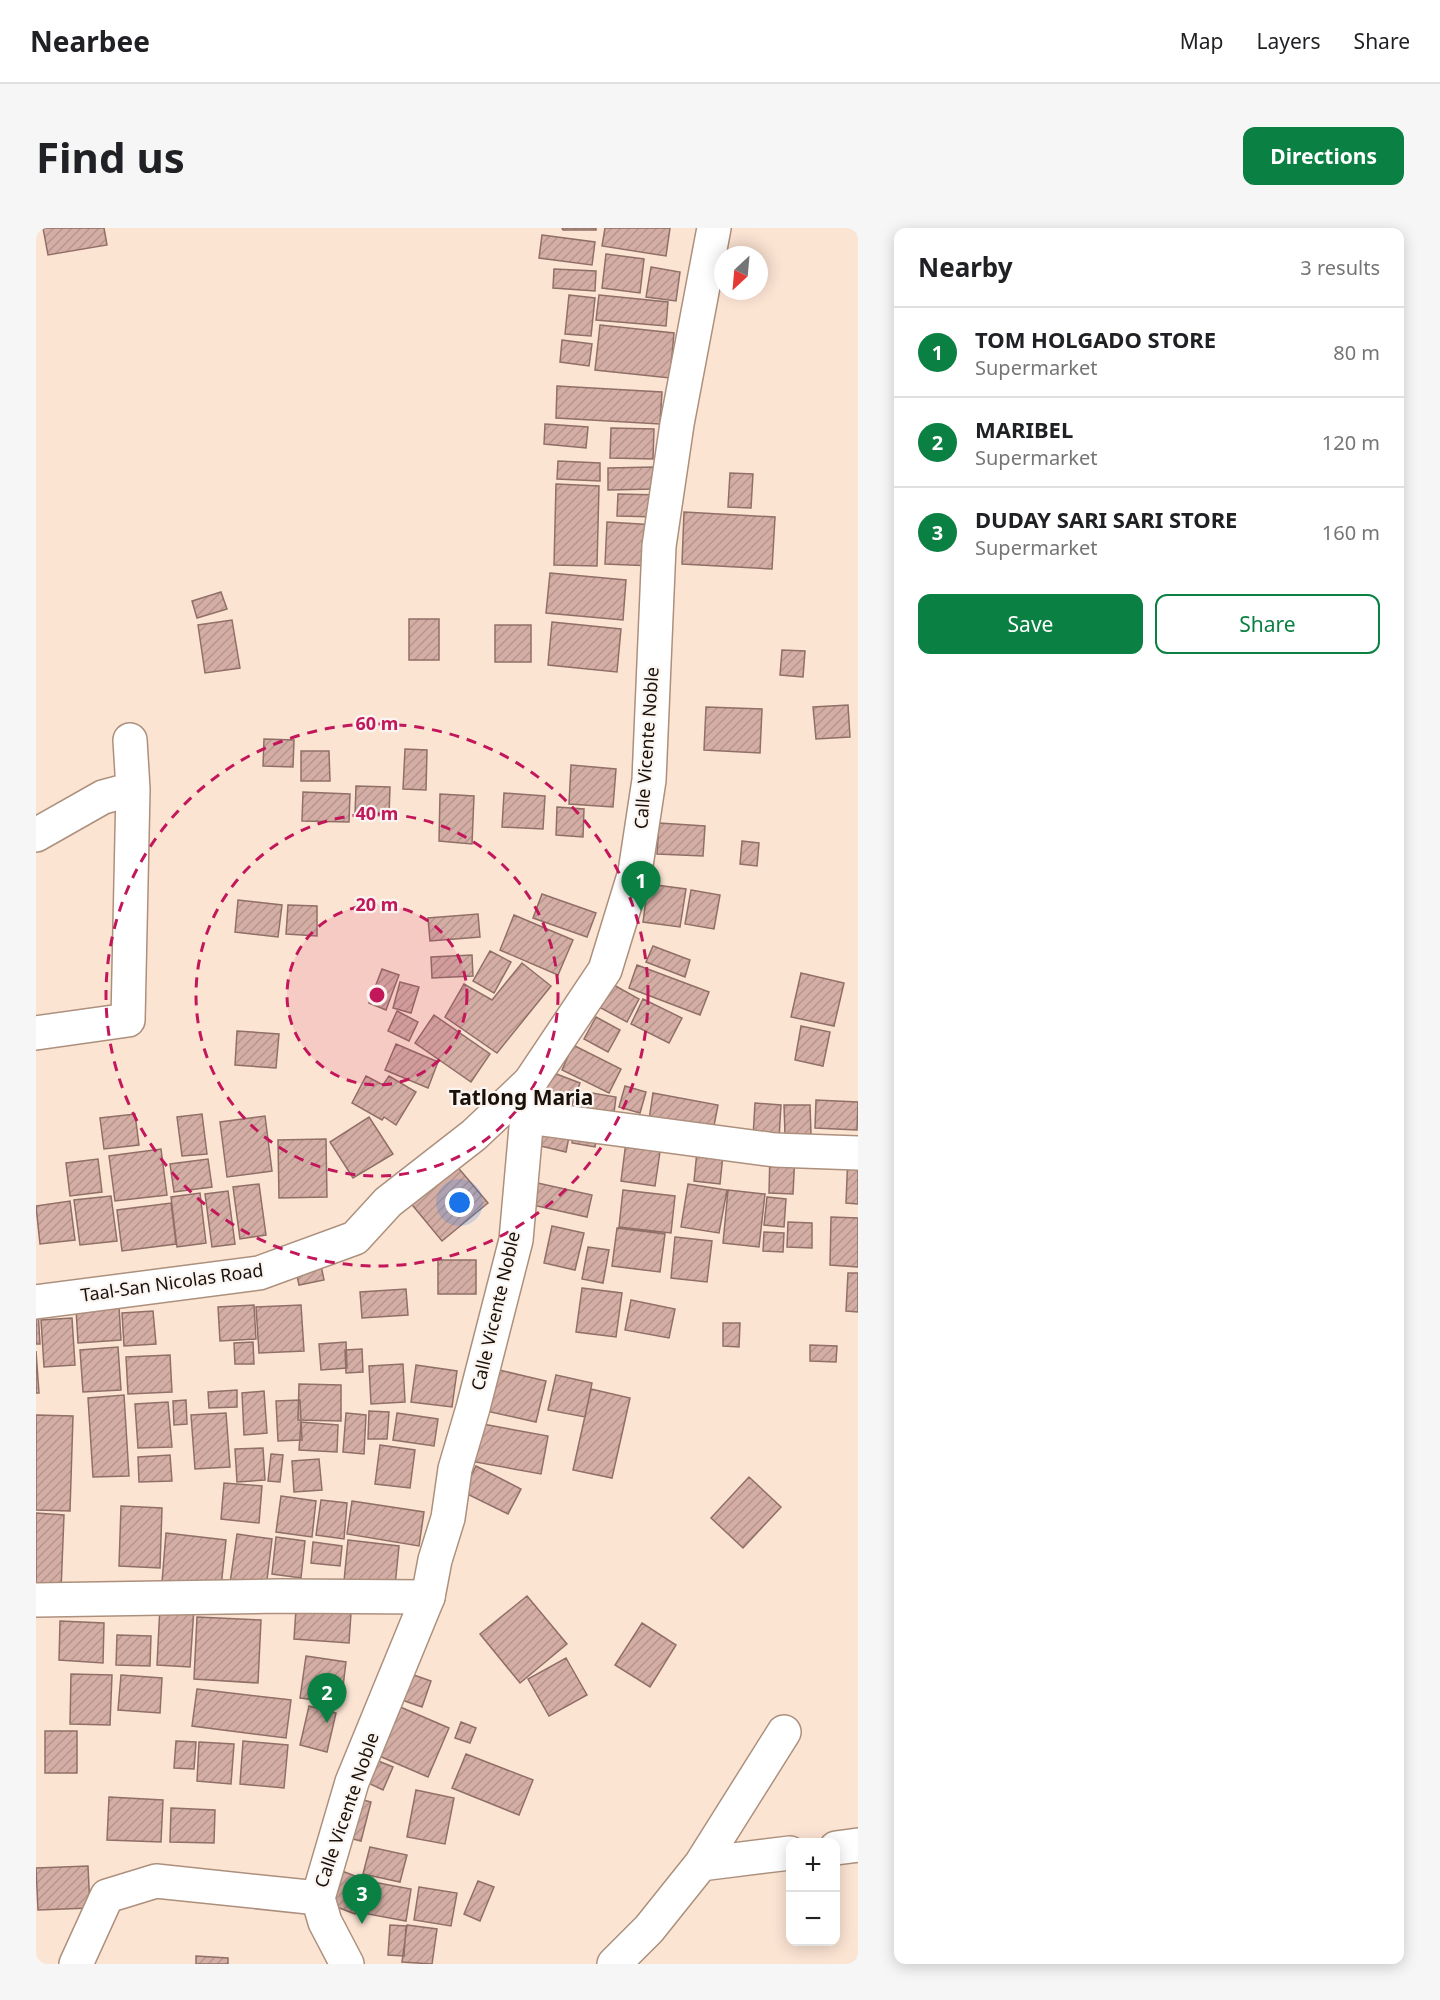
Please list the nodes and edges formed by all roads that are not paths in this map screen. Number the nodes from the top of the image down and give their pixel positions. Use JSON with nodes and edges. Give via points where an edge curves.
{"nodes":[{"id":1,"x":714,"y":228,"type":"edge"},
{"id":2,"x":130,"y":740,"type":"dead end"},
{"id":3,"x":133,"y":789,"type":"junction"},
{"id":4,"x":36,"y":835,"type":"edge"},
{"id":5,"x":36,"y":1033,"type":"edge"},
{"id":6,"x":530,"y":1082,"type":"junction"},
{"id":7,"x":527,"y":1117,"type":"junction"},
{"id":8,"x":858,"y":1153,"type":"edge"},
{"id":9,"x":36,"y":1302,"type":"edge"},
{"id":10,"x":428,"y":1598,"type":"junction"},
{"id":11,"x":36,"y":1600,"type":"edge"},
{"id":12,"x":784,"y":1732,"type":"dead end"},
{"id":13,"x":858,"y":1845,"type":"edge"},
{"id":14,"x":840,"y":1847,"type":"edge"},
{"id":15,"x":786,"y":1853,"type":"edge"},
{"id":16,"x":701,"y":1864,"type":"junction"},
{"id":17,"x":318,"y":1898,"type":"junction"},
{"id":18,"x":76,"y":1964,"type":"edge"},
{"id":19,"x":347,"y":1964,"type":"edge"},
{"id":20,"x":614,"y":1964,"type":"edge"}],
"edges":[{"from":1,"to":6,"type":"street","name":"Calle Vicente Noble","via":[[677,424],[659,546],[649,780],[635,872],[605,970]]},
{"from":2,"to":3,"type":"street"},
{"from":3,"to":4,"type":"street","via":[[103,797]]},
{"from":3,"to":5,"type":"street","via":[[128,1020]]},
{"from":6,"to":7,"type":"street","name":"Calle Vicente Noble"},
{"from":6,"to":9,"type":"street","name":"Taal-San Nicolas Road","via":[[474,1135],[388,1202],[355,1238],[259,1273]]},
{"from":7,"to":8,"type":"street","via":[[775,1150]]},
{"from":7,"to":10,"type":"street","name":"Calle Vicente Noble","via":[[516,1240],[455,1469],[448,1518]]},
{"from":10,"to":11,"type":"street"},
{"from":10,"to":17,"type":"street","name":"Calle Vicente Noble","via":[[352,1782]]},
{"from":12,"to":16,"type":"street"},
{"from":13,"to":14,"type":"street"},
{"from":15,"to":16,"type":"street"},
{"from":16,"to":20,"type":"street","via":[[649,1929]]},
{"from":17,"to":18,"type":"street","via":[[156,1881],[107,1896]]},
{"from":17,"to":19,"type":"street","name":"Calle Vicente Noble","via":[[325,1922]]}]}
